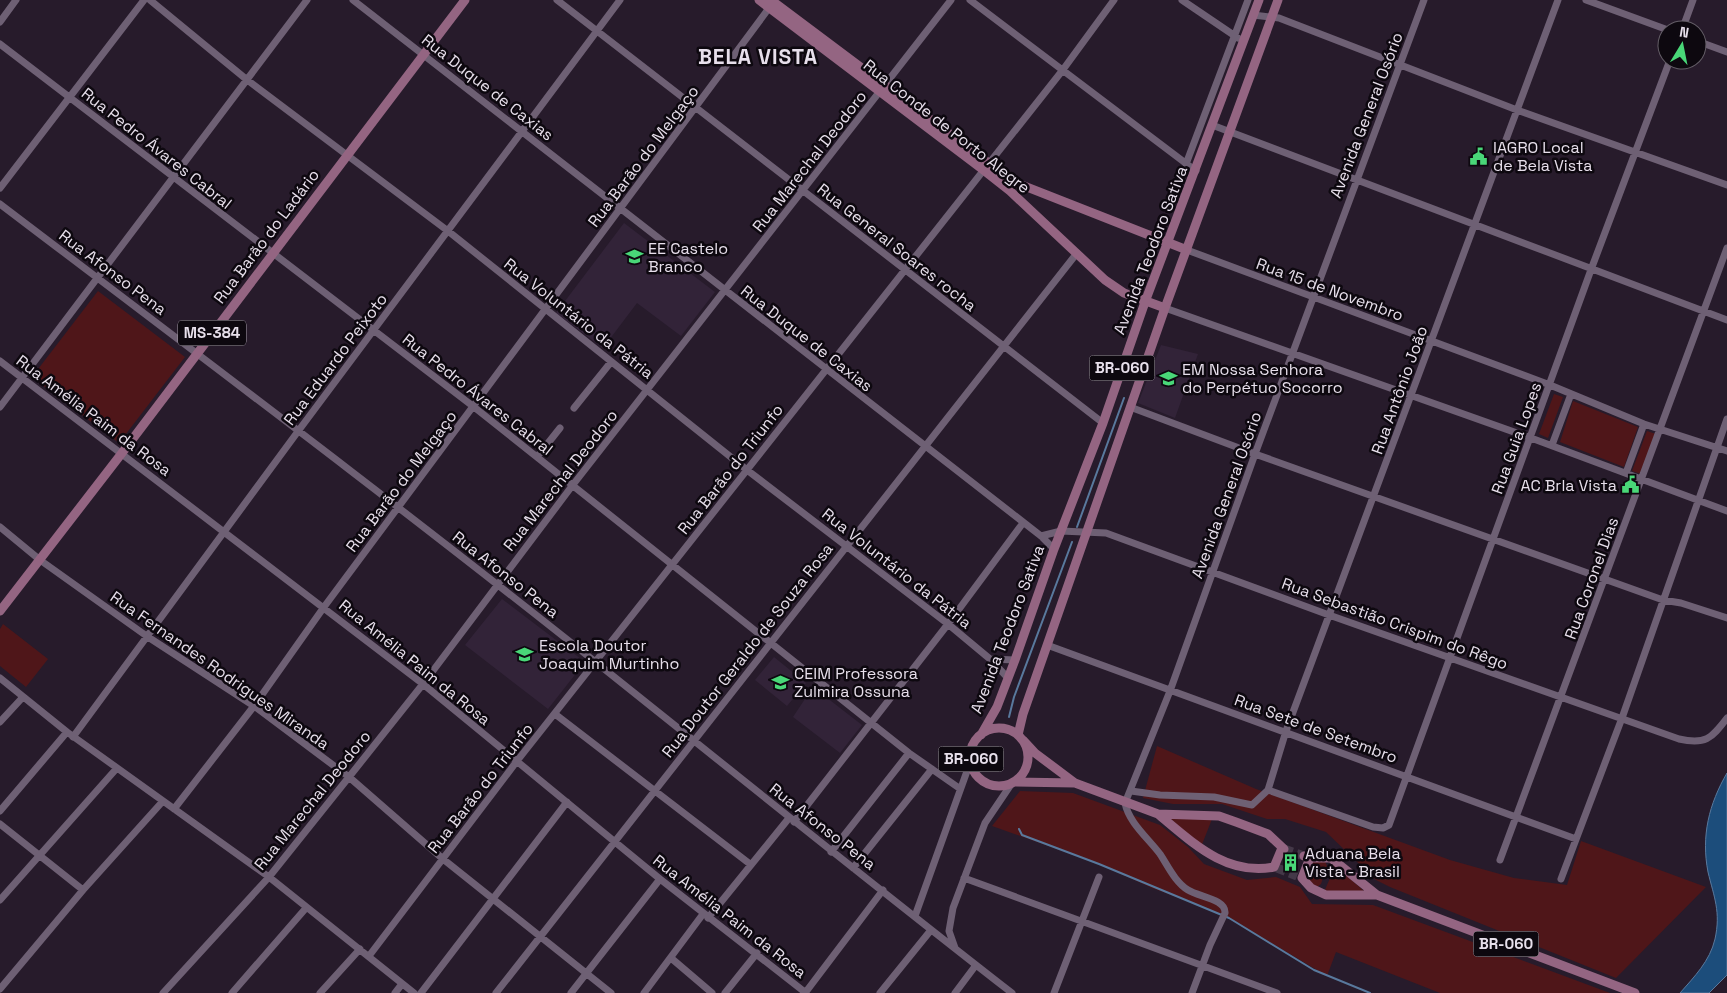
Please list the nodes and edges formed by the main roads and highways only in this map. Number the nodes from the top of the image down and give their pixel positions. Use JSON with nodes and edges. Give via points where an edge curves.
{"nodes":[{"id":1,"x":465,"y":0,"type":"edge"},
{"id":2,"x":759,"y":0,"type":"edge"},
{"id":3,"x":1258,"y":0,"type":"edge"},
{"id":4,"x":1278,"y":0,"type":"edge"},
{"id":5,"x":772,"y":2,"type":"edge"},
{"id":6,"x":985,"y":166,"type":"junction"},
{"id":7,"x":1168,"y":244,"type":"junction"},
{"id":8,"x":1187,"y":250,"type":"junction"},
{"id":9,"x":1145,"y":302,"type":"junction"},
{"id":10,"x":1165,"y":308,"type":"junction"},
{"id":11,"x":0,"y":611,"type":"edge"},
{"id":12,"x":981,"y":735,"type":"junction"},
{"id":13,"x":1021,"y":738,"type":"junction"},
{"id":14,"x":1013,"y":783,"type":"junction"},
{"id":15,"x":1075,"y":783,"type":"junction"},
{"id":16,"x":1158,"y":814,"type":"junction"},
{"id":17,"x":1377,"y":895,"type":"junction"},
{"id":18,"x":1635,"y":993,"type":"edge"}],
"edges":[{"from":1,"to":11,"type":"main road","name":"Rua Barão do Ladário","number":"MS-384"},
{"from":2,"to":5,"type":"main road","name":"Rua Conde de Porto Alegre"},
{"from":3,"to":7,"type":"main road","name":"Avenida Teodoro Sativa","number":"BR-060","via":[[1239,39],[1212,125]]},
{"from":4,"to":8,"type":"main road","name":"Avenida Teodoro Sativa","number":"BR-060"},
{"from":5,"to":6,"type":"main road","name":"Rua Conde de Porto Alegre"},
{"from":6,"to":7,"type":"main road","name":"Rua Conde de Porto Alegre","via":[[1024,186]]},
{"from":6,"to":9,"type":"main road","name":"Rua Conde de Porto Alegre","via":[[1105,280]]},
{"from":7,"to":8,"type":"main road","name":"Rua Conde de Porto Alegre"},
{"from":7,"to":9,"type":"main road","name":"Avenida Teodoro Sativa","number":"BR-060"},
{"from":8,"to":10,"type":"main road","name":"Avenida Teodoro Sativa","number":"BR-060"},
{"from":9,"to":10,"type":"main road","name":"Rua Conde de Porto Alegre"},
{"from":9,"to":12,"type":"main road","name":"Avenida Teodoro Sativa","number":"BR-060","via":[[1015,660],[997,707]]},
{"from":10,"to":13,"type":"main road","name":"Avenida Teodoro Sativa","number":"BR-060","via":[[1047,645]]},
{"from":12,"to":13,"type":"main road","number":"BR-060","via":[[988,730],[1004,729]]},
{"from":12,"to":14,"type":"main road","number":"BR-060","via":[[973,746],[970,760],[976,774],[996,786]]},
{"from":13,"to":14,"type":"main road","number":"BR-060","via":[[1027,748],[1028,764]]},
{"from":13,"to":15,"type":"main road","number":"BR-060","via":[[1035,753]]},
{"from":14,"to":15,"type":"main road","number":"BR-060"},
{"from":15,"to":16,"type":"main road","number":"BR-060"},
{"from":16,"to":16,"type":"main road","number":"BR-060","via":[[1205,853],[1250,870],[1276,868],[1283,848],[1262,830],[1219,816]]},
{"from":17,"to":17,"type":"main road","number":"BR-060","via":[[1331,858],[1307,857],[1300,877],[1311,888],[1326,895]]},
{"from":17,"to":18,"type":"main road","number":"BR-060"}]}
